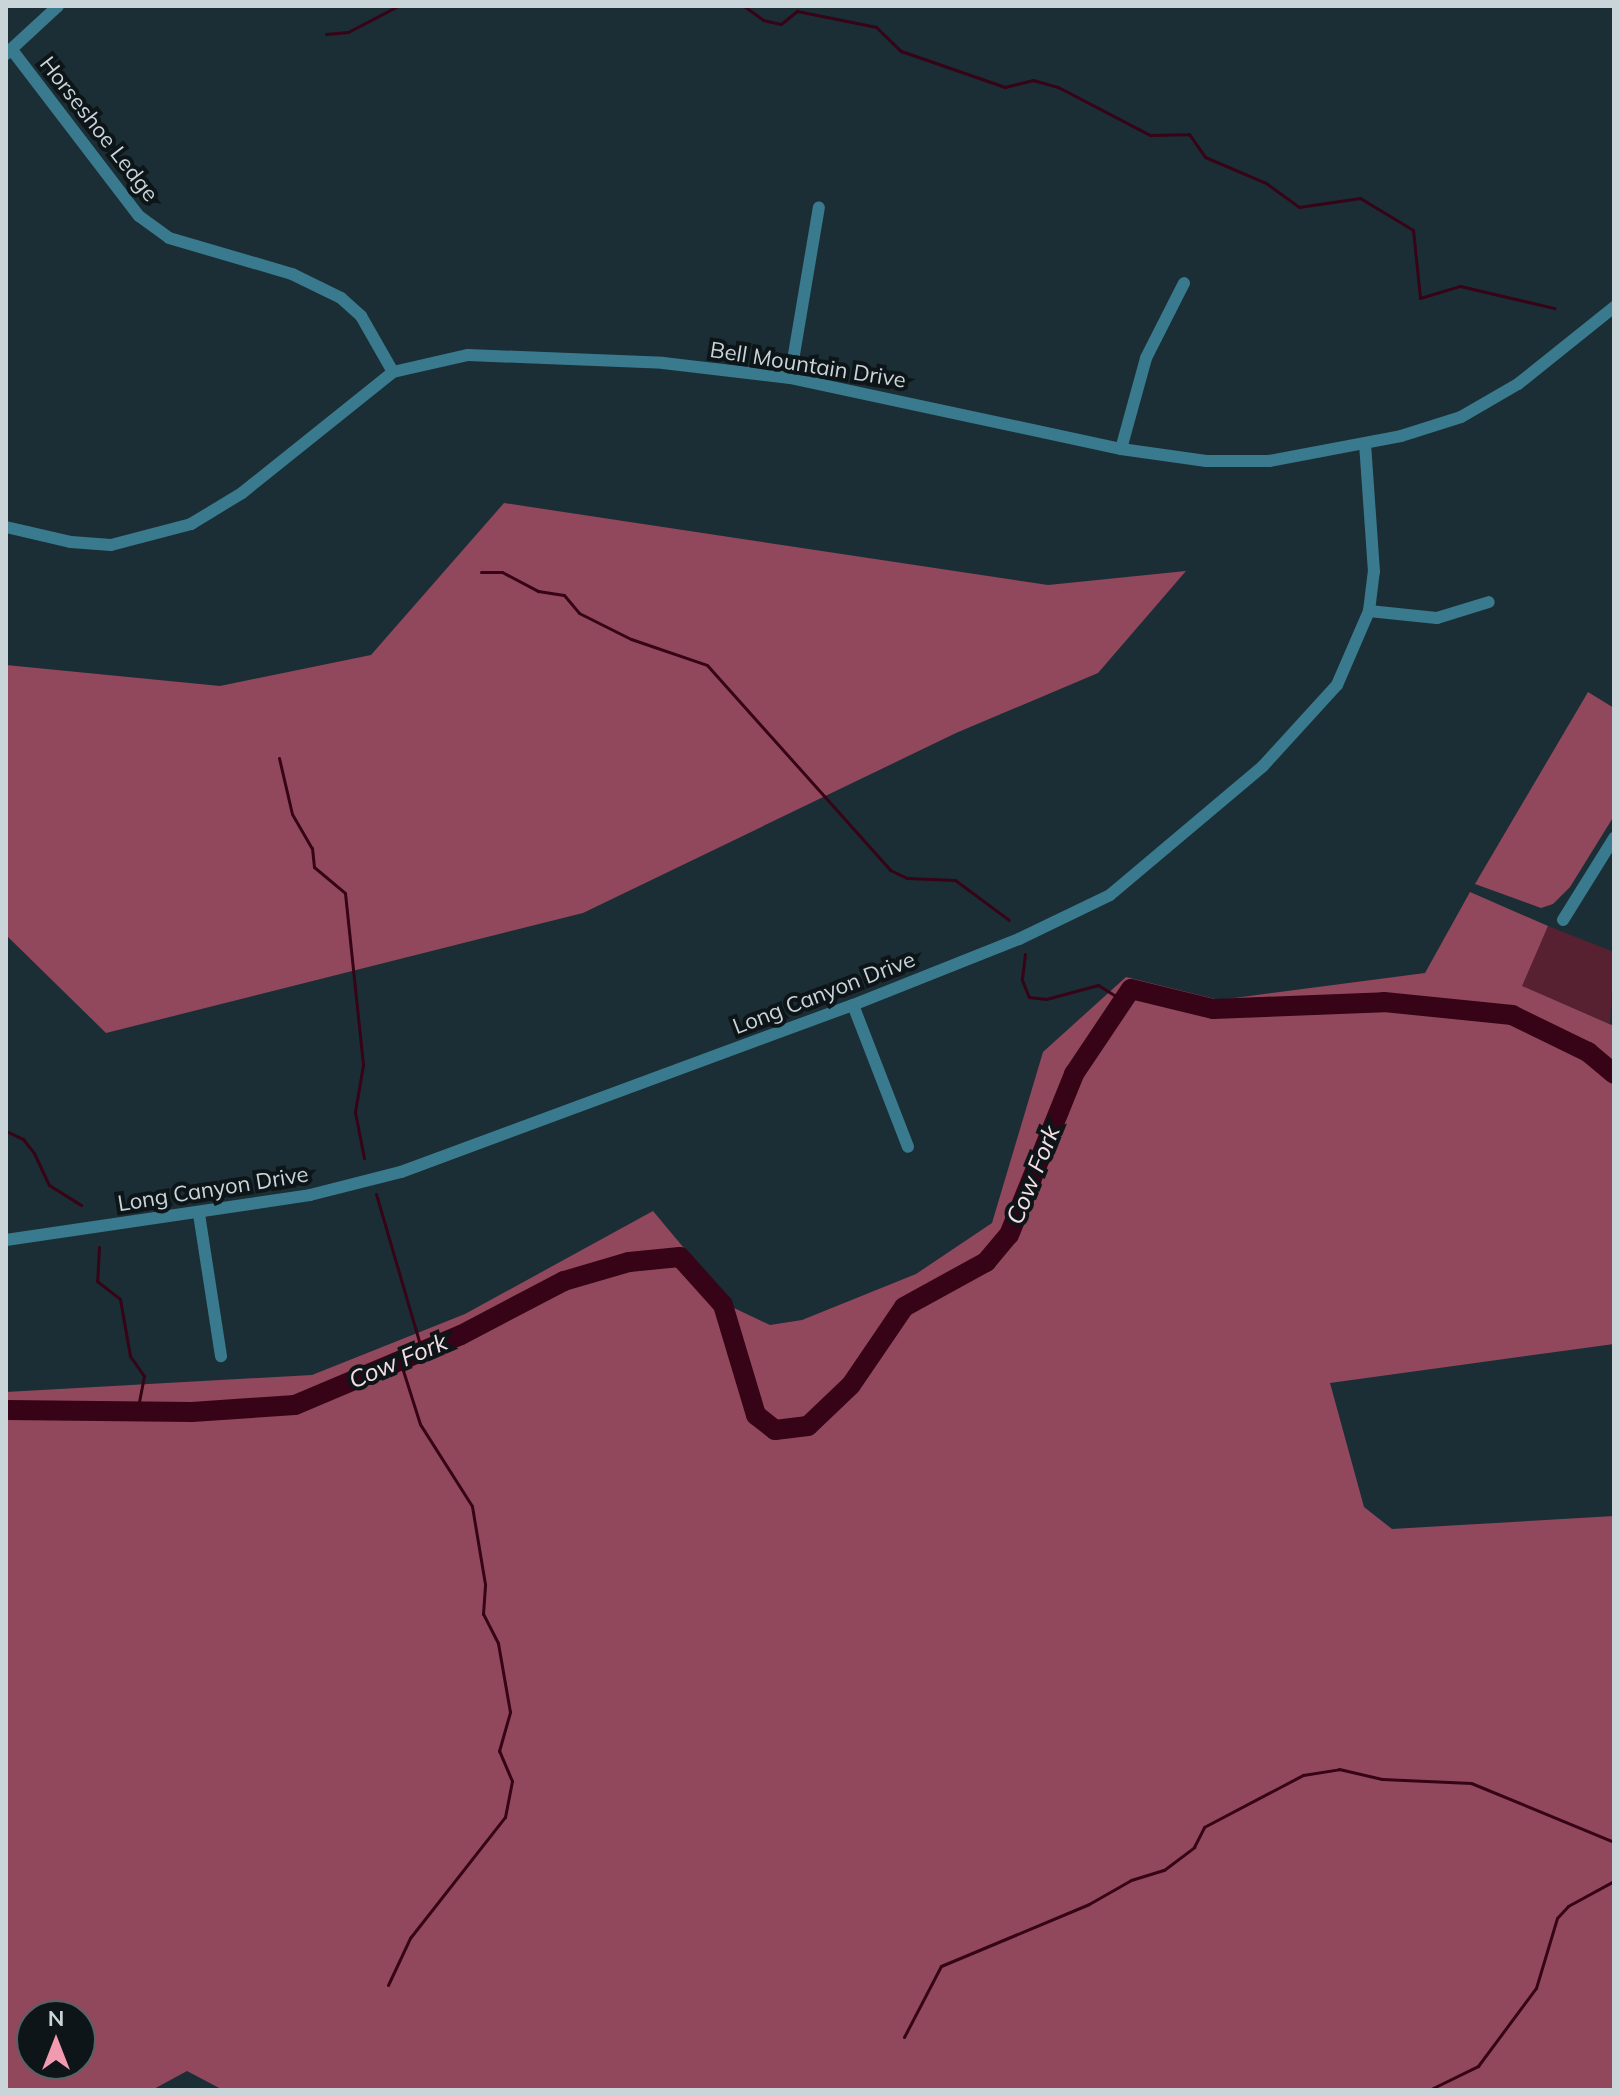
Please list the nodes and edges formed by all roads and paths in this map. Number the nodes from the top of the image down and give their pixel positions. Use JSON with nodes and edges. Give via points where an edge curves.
{"nodes":[{"id":1,"x":58,"y":6,"type":"edge"},
{"id":2,"x":9,"y":52,"type":"edge"},
{"id":3,"x":819,"y":207,"type":"dead end"},
{"id":4,"x":1184,"y":283,"type":"dead end"},
{"id":5,"x":1614,"y":307,"type":"edge"},
{"id":6,"x":393,"y":372,"type":"junction"},
{"id":7,"x":790,"y":378,"type":"junction"},
{"id":8,"x":1365,"y":444,"type":"junction"},
{"id":9,"x":1121,"y":449,"type":"junction"},
{"id":10,"x":6,"y":527,"type":"edge"},
{"id":11,"x":1489,"y":602,"type":"dead end"},
{"id":12,"x":1369,"y":611,"type":"junction"},
{"id":13,"x":1614,"y":838,"type":"edge"},
{"id":14,"x":1563,"y":920,"type":"dead end"},
{"id":15,"x":853,"y":1005,"type":"junction"},
{"id":16,"x":908,"y":1147,"type":"dead end"},
{"id":17,"x":199,"y":1214,"type":"junction"},
{"id":18,"x":6,"y":1240,"type":"edge"},
{"id":19,"x":221,"y":1356,"type":"dead end"}],
"edges":[{"from":1,"to":2,"type":"street"},
{"from":2,"to":6,"type":"street","name":"Horseshoe Ledge","via":[[139,216],[169,238],[292,274],[341,298],[361,316]]},
{"from":3,"to":7,"type":"street"},
{"from":4,"to":9,"type":"street","via":[[1146,358]]},
{"from":5,"to":8,"type":"street","name":"Bell Mountain Drive","via":[[1484,405],[1432,427]]},
{"from":6,"to":7,"type":"street","name":"Bell Mountain Drive","via":[[468,355],[532,354]]},
{"from":6,"to":10,"type":"street","name":"Bell Mountain Drive","via":[[242,493],[191,524],[111,545]]},
{"from":7,"to":9,"type":"street","name":"Bell Mountain Drive"},
{"from":8,"to":9,"type":"street","name":"Bell Mountain Drive","via":[[1240,462]]},
{"from":8,"to":12,"type":"street","name":"Long Canyon Drive","via":[[1373,537]]},
{"from":11,"to":12,"type":"street","via":[[1437,618]]},
{"from":12,"to":15,"type":"street","name":"Long Canyon Drive","via":[[1337,685],[1316,713],[1152,865],[1110,895],[1059,921]]},
{"from":13,"to":14,"type":"street"},
{"from":15,"to":16,"type":"street"},
{"from":15,"to":17,"type":"street","name":"Long Canyon Drive","via":[[401,1172]]},
{"from":17,"to":18,"type":"street","name":"Long Canyon Drive"},
{"from":17,"to":19,"type":"street"}]}
